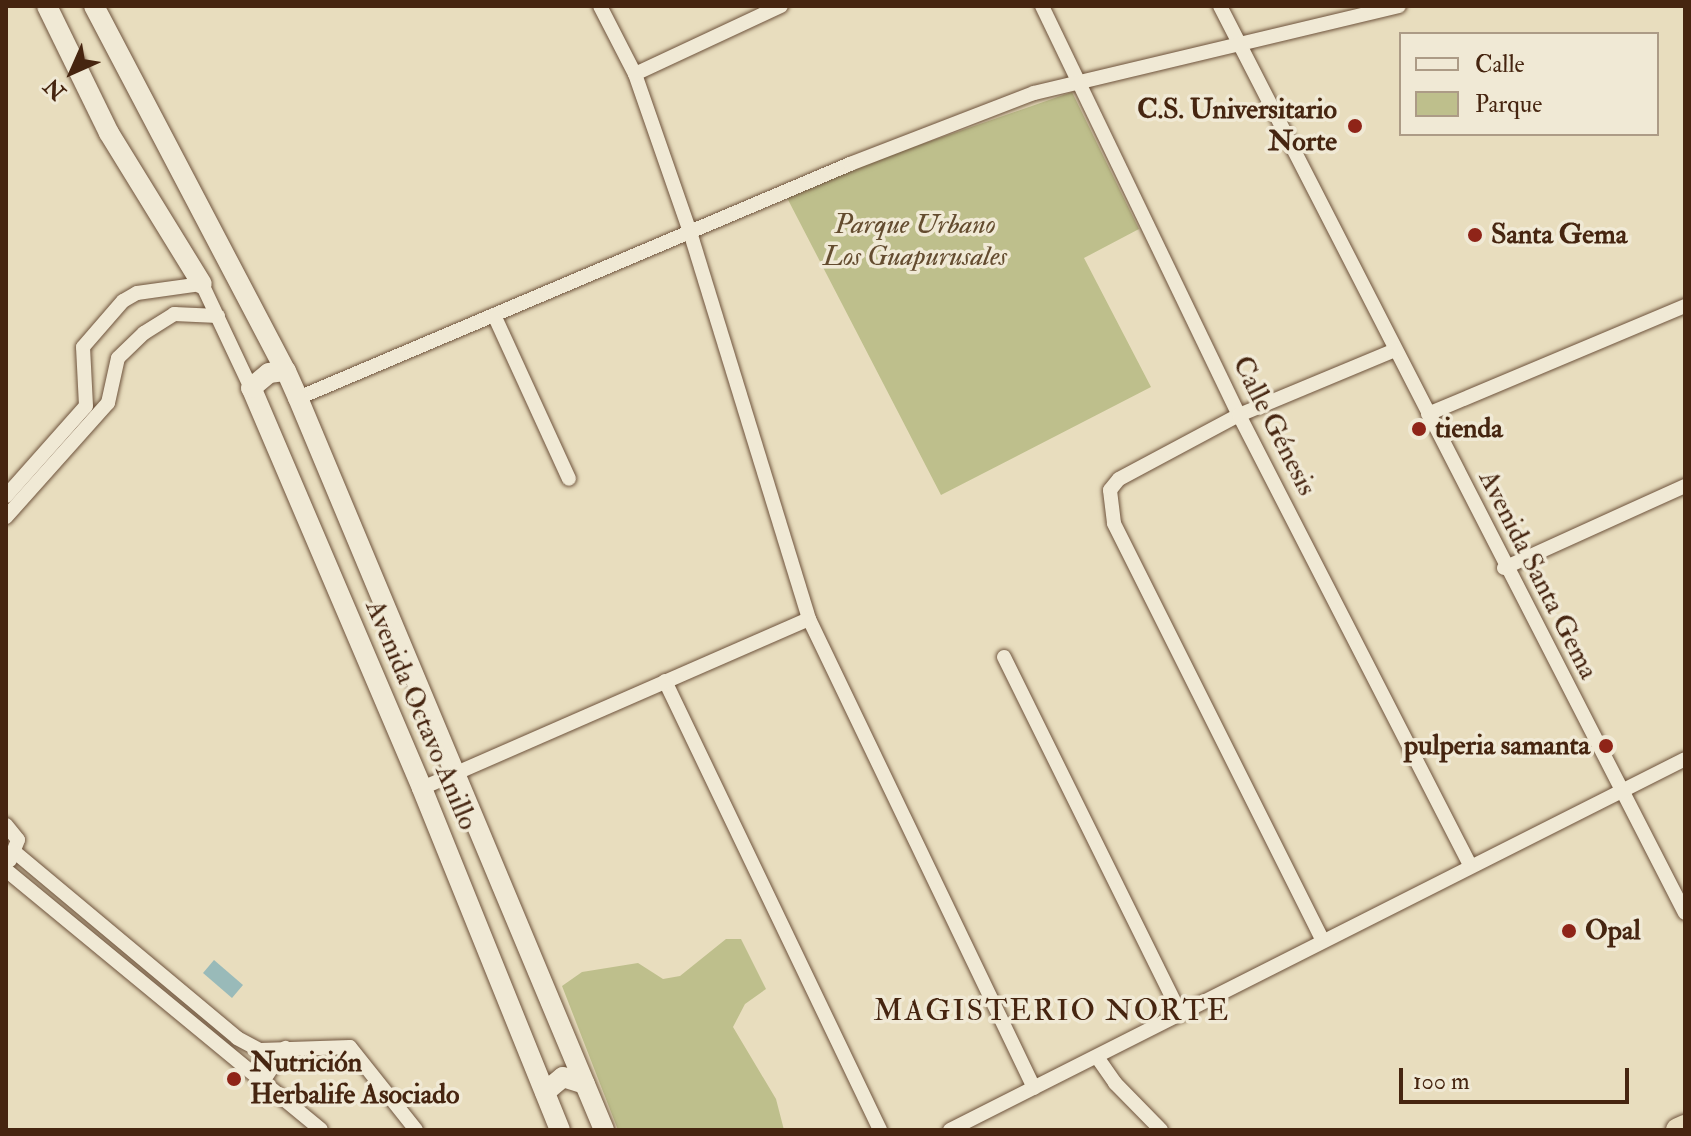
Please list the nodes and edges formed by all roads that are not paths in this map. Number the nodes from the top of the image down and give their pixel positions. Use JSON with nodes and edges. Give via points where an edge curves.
{"nodes":[{"id":1,"x":47,"y":6,"type":"edge"},
{"id":2,"x":94,"y":6,"type":"edge"},
{"id":3,"x":600,"y":6,"type":"edge"},
{"id":4,"x":781,"y":6,"type":"edge"},
{"id":5,"x":1042,"y":6,"type":"edge"},
{"id":6,"x":1220,"y":6,"type":"edge"},
{"id":7,"x":1399,"y":6,"type":"edge"},
{"id":8,"x":1240,"y":44,"type":"junction"},
{"id":9,"x":635,"y":74,"type":"junction"},
{"id":10,"x":1076,"y":83,"type":"junction"},
{"id":11,"x":690,"y":232,"type":"junction"},
{"id":12,"x":202,"y":284,"type":"junction"},
{"id":13,"x":1685,"y":306,"type":"edge"},
{"id":14,"x":494,"y":315,"type":"junction"},
{"id":15,"x":218,"y":316,"type":"junction"},
{"id":16,"x":1395,"y":350,"type":"junction"},
{"id":17,"x":286,"y":371,"type":"junction"},
{"id":18,"x":251,"y":388,"type":"junction"},
{"id":19,"x":298,"y":398,"type":"junction"},
{"id":20,"x":1428,"y":414,"type":"junction"},
{"id":21,"x":1239,"y":415,"type":"junction"},
{"id":22,"x":569,"y":479,"type":"dead end"},
{"id":23,"x":1685,"y":486,"type":"edge"},
{"id":24,"x":6,"y":496,"type":"edge"},
{"id":25,"x":6,"y":517,"type":"edge"},
{"id":26,"x":1504,"y":568,"type":"junction"},
{"id":27,"x":809,"y":619,"type":"junction"},
{"id":28,"x":1004,"y":657,"type":"dead end"},
{"id":29,"x":665,"y":681,"type":"junction"},
{"id":30,"x":1685,"y":759,"type":"edge"},
{"id":31,"x":455,"y":774,"type":"junction"},
{"id":32,"x":1622,"y":786,"type":"junction"},
{"id":33,"x":422,"y":788,"type":"junction"},
{"id":34,"x":6,"y":825,"type":"edge"},
{"id":35,"x":11,"y":858,"type":"edge"},
{"id":36,"x":1470,"y":865,"type":"junction"},
{"id":37,"x":6,"y":870,"type":"edge"},
{"id":38,"x":1685,"y":913,"type":"edge"},
{"id":39,"x":1323,"y":941,"type":"junction"},
{"id":40,"x":1181,"y":1015,"type":"junction"},
{"id":41,"x":285,"y":1048,"type":"junction"},
{"id":42,"x":1097,"y":1057,"type":"junction"},
{"id":43,"x":263,"y":1081,"type":"junction"},
{"id":44,"x":585,"y":1084,"type":"junction"},
{"id":45,"x":1034,"y":1088,"type":"junction"},
{"id":46,"x":545,"y":1092,"type":"junction"},
{"id":47,"x":1685,"y":1127,"type":"edge"},
{"id":48,"x":321,"y":1130,"type":"edge"},
{"id":49,"x":416,"y":1130,"type":"edge"},
{"id":50,"x":560,"y":1130,"type":"edge"},
{"id":51,"x":604,"y":1130,"type":"edge"},
{"id":52,"x":880,"y":1130,"type":"edge"},
{"id":53,"x":950,"y":1130,"type":"edge"},
{"id":54,"x":1161,"y":1130,"type":"edge"},
{"id":55,"x":1678,"y":1130,"type":"edge"}],
"edges":[{"from":1,"to":12,"type":"street","via":[[109,133]]},
{"from":2,"to":17,"type":"street","name":"Avenida Octavo Anillo"},
{"from":3,"to":9,"type":"street"},
{"from":4,"to":9,"type":"street"},
{"from":5,"to":10,"type":"street","name":"Calle Génesis","via":[[1071,58]]},
{"from":6,"to":8,"type":"street","name":"Avenida Santa Gema"},
{"from":7,"to":8,"type":"street"},
{"from":8,"to":10,"type":"street"},
{"from":8,"to":16,"type":"street","name":"Avenida Santa Gema"},
{"from":9,"to":11,"type":"street"},
{"from":10,"to":11,"type":"street","via":[[963,120]]},
{"from":10,"to":21,"type":"street","name":"Calle Génesis"},
{"from":11,"to":14,"type":"street"},
{"from":11,"to":27,"type":"street"},
{"from":12,"to":15,"type":"street"},
{"from":12,"to":24,"type":"street","via":[[137,293],[123,301],[83,347],[86,406]]},
{"from":13,"to":20,"type":"street"},
{"from":14,"to":19,"type":"street"},
{"from":14,"to":22,"type":"street"},
{"from":15,"to":18,"type":"street"},
{"from":15,"to":25,"type":"street","via":[[174,314],[144,333],[118,358],[108,403]]},
{"from":16,"to":20,"type":"street","name":"Avenida Santa Gema"},
{"from":16,"to":21,"type":"street"},
{"from":17,"to":18,"type":"street","via":[[269,373]]},
{"from":17,"to":19,"type":"street","name":"Avenida Octavo Anillo"},
{"from":18,"to":33,"type":"street","name":"Avenida Octavo Anillo"},
{"from":19,"to":31,"type":"street","name":"Avenida Octavo Anillo"},
{"from":20,"to":26,"type":"street","name":"Avenida Santa Gema"},
{"from":21,"to":36,"type":"street","name":"Calle Génesis"},
{"from":21,"to":39,"type":"street","via":[[1119,479],[1110,490],[1109,507]]},
{"from":23,"to":26,"type":"street"},
{"from":26,"to":32,"type":"street","name":"Avenida Santa Gema"},
{"from":27,"to":29,"type":"street"},
{"from":27,"to":45,"type":"street"},
{"from":28,"to":40,"type":"street"},
{"from":29,"to":31,"type":"street"},
{"from":29,"to":52,"type":"street"},
{"from":30,"to":32,"type":"street"},
{"from":31,"to":33,"type":"street"},
{"from":31,"to":44,"type":"street","name":"Avenida Octavo Anillo"},
{"from":32,"to":36,"type":"street"},
{"from":32,"to":38,"type":"street","name":"Avenida Santa Gema"},
{"from":33,"to":46,"type":"street","name":"Avenida Octavo Anillo"},
{"from":34,"to":35,"type":"street","via":[[16,834]]},
{"from":35,"to":41,"type":"street","via":[[237,1038],[260,1050]]},
{"from":36,"to":39,"type":"street"},
{"from":37,"to":43,"type":"street"},
{"from":39,"to":40,"type":"street"},
{"from":40,"to":42,"type":"street"},
{"from":41,"to":43,"type":"street"},
{"from":41,"to":49,"type":"street","via":[[350,1047]]},
{"from":42,"to":45,"type":"street"},
{"from":42,"to":54,"type":"street"},
{"from":43,"to":48,"type":"street"},
{"from":44,"to":46,"type":"street","via":[[563,1077]]},
{"from":44,"to":51,"type":"street","name":"Avenida Octavo Anillo"},
{"from":45,"to":53,"type":"street"},
{"from":46,"to":50,"type":"street","name":"Avenida Octavo Anillo"},
{"from":47,"to":55,"type":"highway"}]}
